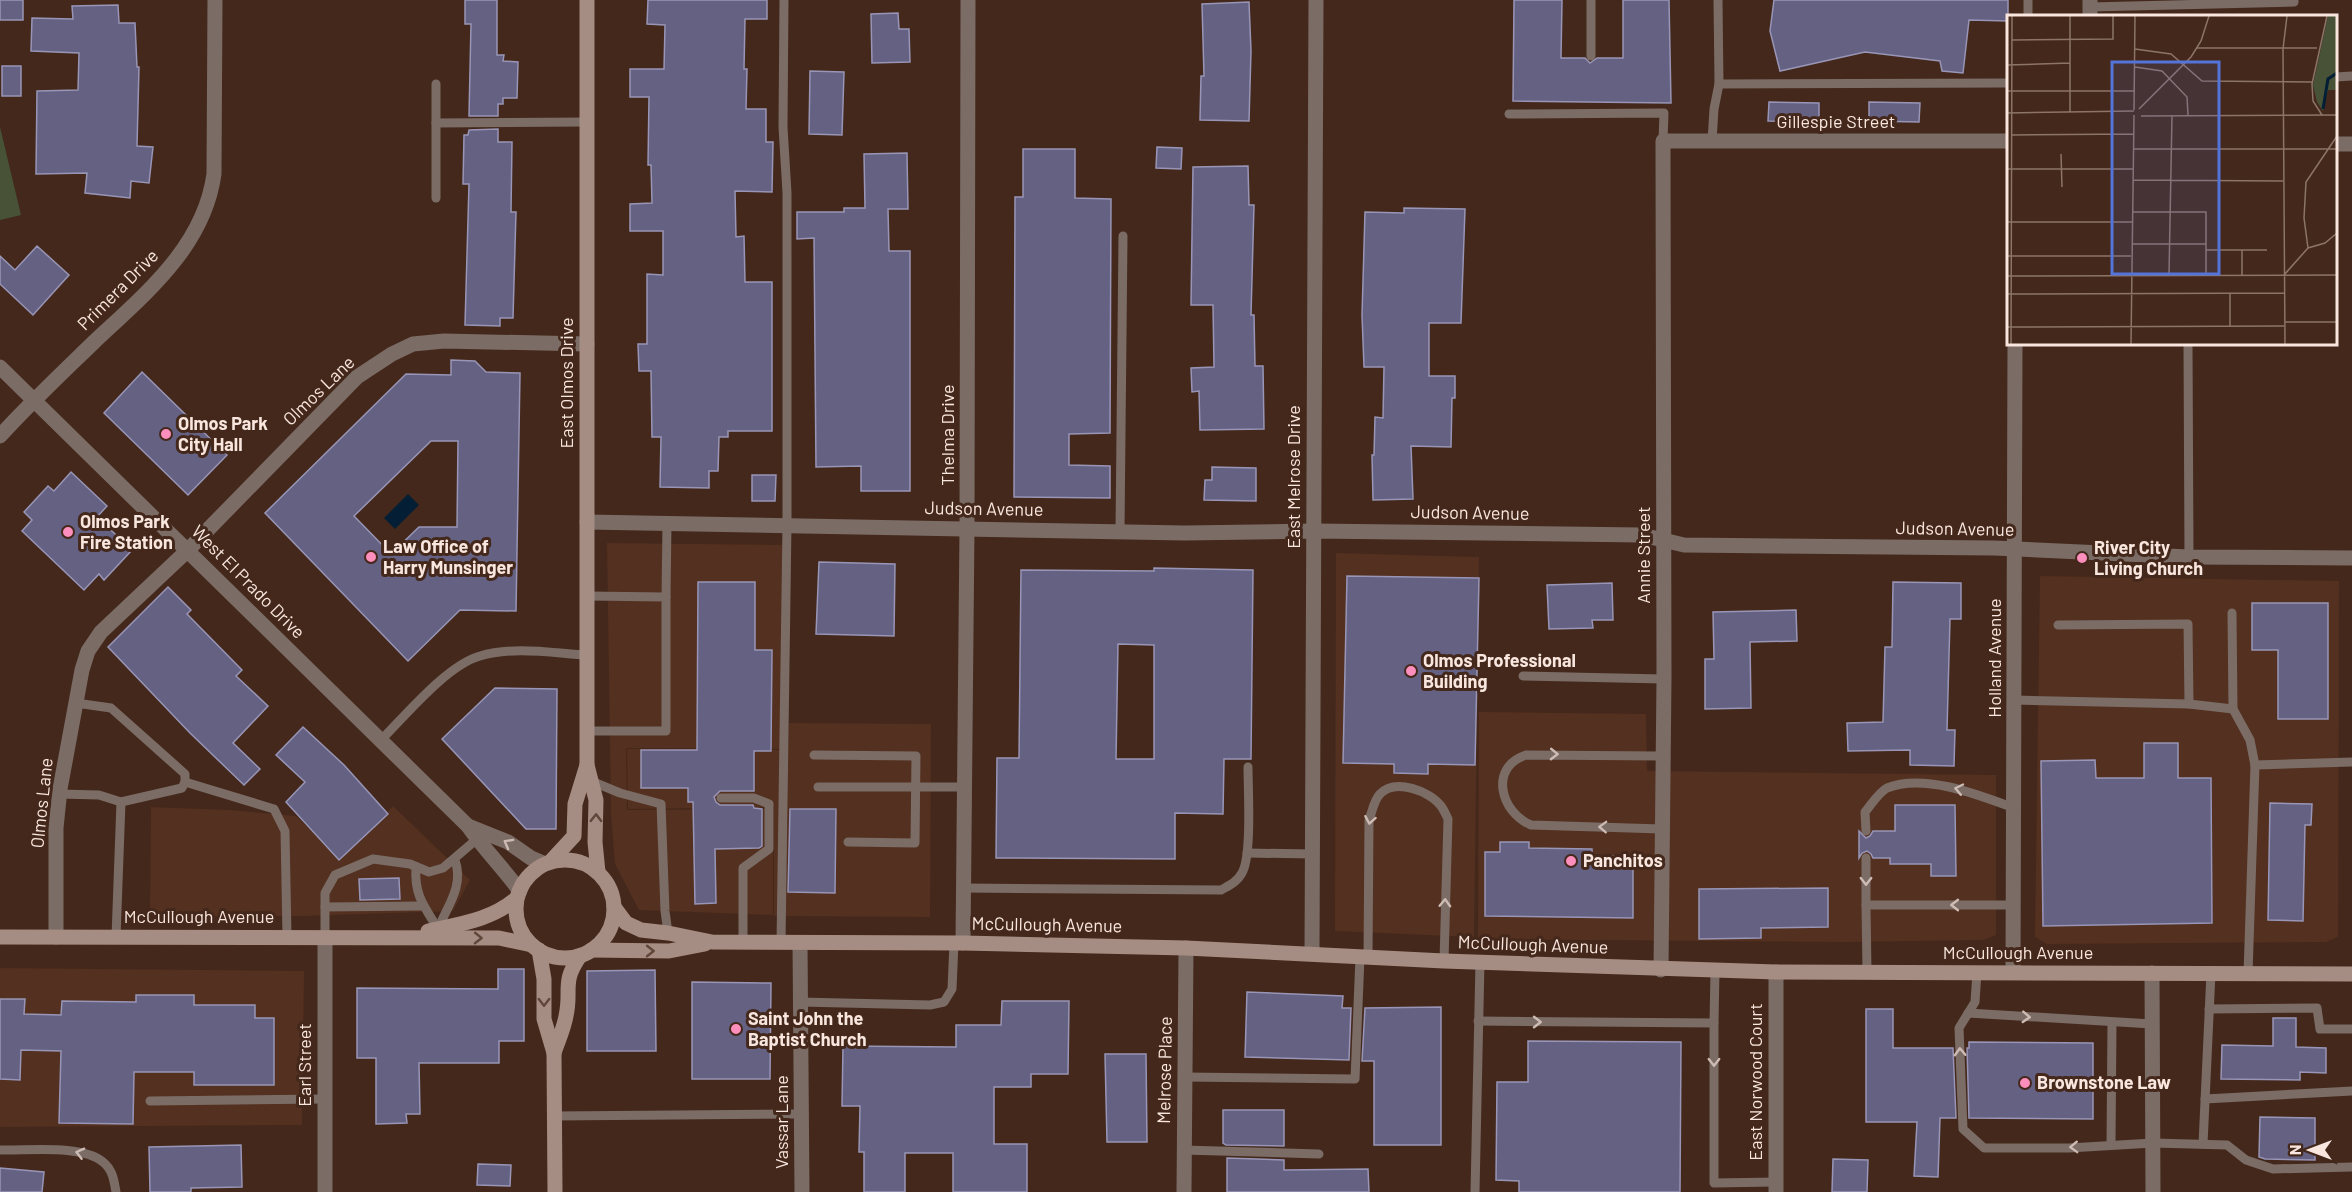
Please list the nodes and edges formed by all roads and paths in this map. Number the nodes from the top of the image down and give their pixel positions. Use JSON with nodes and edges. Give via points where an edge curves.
{"nodes":[{"id":1,"x":215,"y":0,"type":"edge"},
{"id":2,"x":587,"y":0,"type":"edge"},
{"id":3,"x":783,"y":0,"type":"edge"},
{"id":4,"x":968,"y":0,"type":"edge"},
{"id":5,"x":1316,"y":0,"type":"edge"},
{"id":6,"x":1592,"y":0,"type":"edge"},
{"id":7,"x":1718,"y":0,"type":"edge"},
{"id":8,"x":2294,"y":0,"type":"edge"},
{"id":9,"x":2090,"y":8,"type":"edge"},
{"id":10,"x":1591,"y":56,"type":"dead end"},
{"id":11,"x":2352,"y":76,"type":"edge"},
{"id":12,"x":2337,"y":77,"type":"edge"},
{"id":13,"x":2007,"y":83,"type":"edge"},
{"id":14,"x":436,"y":84,"type":"dead end"},
{"id":15,"x":1719,"y":84,"type":"junction"},
{"id":16,"x":1509,"y":114,"type":"dead end"},
{"id":17,"x":587,"y":122,"type":"junction"},
{"id":18,"x":436,"y":123,"type":"junction"},
{"id":19,"x":1663,"y":141,"type":"junction"},
{"id":20,"x":1712,"y":141,"type":"junction"},
{"id":21,"x":2007,"y":141,"type":"edge"},
{"id":22,"x":436,"y":198,"type":"dead end"},
{"id":23,"x":1123,"y":236,"type":"dead end"},
{"id":24,"x":587,"y":344,"type":"junction"},
{"id":25,"x":2015,"y":345,"type":"edge"},
{"id":26,"x":2188,"y":345,"type":"edge"},
{"id":27,"x":0,"y":367,"type":"edge"},
{"id":28,"x":34,"y":399,"type":"junction"},
{"id":29,"x":0,"y":436,"type":"edge"},
{"id":30,"x":586,"y":522,"type":"junction"},
{"id":31,"x":667,"y":524,"type":"junction"},
{"id":32,"x":787,"y":525,"type":"junction"},
{"id":33,"x":967,"y":528,"type":"junction"},
{"id":34,"x":1120,"y":531,"type":"junction"},
{"id":35,"x":1314,"y":531,"type":"junction"},
{"id":36,"x":1664,"y":540,"type":"junction"},
{"id":37,"x":188,"y":550,"type":"junction"},
{"id":38,"x":2015,"y":550,"type":"junction"},
{"id":39,"x":2189,"y":557,"type":"junction"},
{"id":40,"x":2352,"y":558,"type":"edge"},
{"id":41,"x":586,"y":596,"type":"junction"},
{"id":42,"x":666,"y":597,"type":"junction"},
{"id":43,"x":2232,"y":613,"type":"dead end"},
{"id":44,"x":2058,"y":625,"type":"dead end"},
{"id":45,"x":586,"y":655,"type":"junction"},
{"id":46,"x":1523,"y":676,"type":"dead end"},
{"id":47,"x":1664,"y":679,"type":"junction"},
{"id":48,"x":2014,"y":700,"type":"junction"},
{"id":49,"x":76,"y":703,"type":"junction"},
{"id":50,"x":2189,"y":704,"type":"junction"},
{"id":51,"x":2233,"y":708,"type":"junction"},
{"id":52,"x":586,"y":731,"type":"junction"},
{"id":53,"x":381,"y":740,"type":"junction"},
{"id":54,"x":814,"y":755,"type":"dead end"},
{"id":55,"x":1662,"y":756,"type":"junction"},
{"id":56,"x":2352,"y":762,"type":"edge"},
{"id":57,"x":586,"y":765,"type":"junction"},
{"id":58,"x":2255,"y":765,"type":"junction"},
{"id":59,"x":1248,"y":767,"type":"dead end"},
{"id":60,"x":591,"y":781,"type":"junction"},
{"id":61,"x":186,"y":782,"type":"junction"},
{"id":62,"x":818,"y":787,"type":"dead end"},
{"id":63,"x":916,"y":787,"type":"junction"},
{"id":64,"x":964,"y":787,"type":"junction"},
{"id":65,"x":59,"y":794,"type":"junction"},
{"id":66,"x":721,"y":798,"type":"dead end"},
{"id":67,"x":121,"y":802,"type":"junction"},
{"id":68,"x":2014,"y":808,"type":"junction"},
{"id":69,"x":781,"y":811,"type":"junction"},
{"id":70,"x":769,"y":812,"type":"junction"},
{"id":71,"x":1662,"y":829,"type":"junction"},
{"id":72,"x":1866,"y":831,"type":"dead end"},
{"id":73,"x":473,"y":832,"type":"junction"},
{"id":74,"x":848,"y":842,"type":"dead end"},
{"id":75,"x":1247,"y":854,"type":"junction"},
{"id":76,"x":1312,"y":854,"type":"junction"},
{"id":77,"x":1866,"y":858,"type":"dead end"},
{"id":78,"x":455,"y":860,"type":"junction"},
{"id":79,"x":548,"y":863,"type":"junction"},
{"id":80,"x":416,"y":867,"type":"junction"},
{"id":81,"x":598,"y":872,"type":"junction"},
{"id":82,"x":964,"y":888,"type":"junction"},
{"id":83,"x":518,"y":894,"type":"junction"},
{"id":84,"x":1866,"y":905,"type":"junction"},
{"id":85,"x":2014,"y":905,"type":"junction"},
{"id":86,"x":423,"y":906,"type":"junction"},
{"id":87,"x":325,"y":907,"type":"junction"},
{"id":88,"x":614,"y":907,"type":"junction"},
{"id":89,"x":438,"y":929,"type":"junction"},
{"id":90,"x":668,"y":933,"type":"junction"},
{"id":91,"x":0,"y":937,"type":"edge"},
{"id":92,"x":56,"y":937,"type":"junction"},
{"id":93,"x":116,"y":937,"type":"junction"},
{"id":94,"x":286,"y":937,"type":"junction"},
{"id":95,"x":325,"y":937,"type":"junction"},
{"id":96,"x":399,"y":937,"type":"junction"},
{"id":97,"x":712,"y":942,"type":"junction"},
{"id":98,"x":743,"y":943,"type":"junction"},
{"id":99,"x":781,"y":943,"type":"junction"},
{"id":100,"x":800,"y":943,"type":"junction"},
{"id":101,"x":958,"y":943,"type":"junction"},
{"id":102,"x":535,"y":948,"type":"junction"},
{"id":103,"x":1186,"y":948,"type":"junction"},
{"id":104,"x":586,"y":953,"type":"junction"},
{"id":105,"x":1312,"y":953,"type":"junction"},
{"id":106,"x":1364,"y":957,"type":"junction"},
{"id":107,"x":1444,"y":961,"type":"junction"},
{"id":108,"x":1480,"y":963,"type":"junction"},
{"id":109,"x":1661,"y":970,"type":"junction"},
{"id":110,"x":1715,"y":971,"type":"junction"},
{"id":111,"x":1776,"y":972,"type":"junction"},
{"id":112,"x":1867,"y":972,"type":"junction"},
{"id":113,"x":1977,"y":972,"type":"junction"},
{"id":114,"x":2013,"y":972,"type":"junction"},
{"id":115,"x":2152,"y":973,"type":"junction"},
{"id":116,"x":2211,"y":973,"type":"junction"},
{"id":117,"x":2248,"y":974,"type":"junction"},
{"id":118,"x":2352,"y":974,"type":"edge"},
{"id":119,"x":801,"y":1002,"type":"junction"},
{"id":120,"x":2209,"y":1009,"type":"junction"},
{"id":121,"x":1968,"y":1013,"type":"junction"},
{"id":122,"x":1478,"y":1022,"type":"junction"},
{"id":123,"x":2112,"y":1022,"type":"junction"},
{"id":124,"x":1714,"y":1023,"type":"junction"},
{"id":125,"x":2152,"y":1024,"type":"junction"},
{"id":126,"x":2352,"y":1029,"type":"edge"},
{"id":127,"x":554,"y":1053,"type":"junction"},
{"id":128,"x":1185,"y":1077,"type":"junction"},
{"id":129,"x":2352,"y":1090,"type":"edge"},
{"id":130,"x":325,"y":1099,"type":"junction"},
{"id":131,"x":2205,"y":1099,"type":"junction"},
{"id":132,"x":150,"y":1101,"type":"dead end"},
{"id":133,"x":801,"y":1114,"type":"junction"},
{"id":134,"x":555,"y":1116,"type":"junction"},
{"id":135,"x":2153,"y":1143,"type":"junction"},
{"id":136,"x":2204,"y":1144,"type":"junction"},
{"id":137,"x":2111,"y":1145,"type":"junction"},
{"id":138,"x":0,"y":1150,"type":"edge"},
{"id":139,"x":1183,"y":1150,"type":"junction"},
{"id":140,"x":1319,"y":1154,"type":"dead end"},
{"id":141,"x":2352,"y":1167,"type":"edge"},
{"id":142,"x":1776,"y":1187,"type":"edge"},
{"id":143,"x":116,"y":1192,"type":"edge"},
{"id":144,"x":325,"y":1192,"type":"edge"},
{"id":145,"x":555,"y":1192,"type":"edge"},
{"id":146,"x":802,"y":1192,"type":"edge"},
{"id":147,"x":1184,"y":1192,"type":"edge"},
{"id":148,"x":1476,"y":1192,"type":"edge"},
{"id":149,"x":2153,"y":1192,"type":"edge"}],
"edges":[{"from":1,"to":28,"type":"street","name":"Primera Drive","via":[[214,174],[212,193],[202,218],[164,275]]},
{"from":2,"to":17,"type":"main road","name":"East Olmos Drive"},
{"from":3,"to":32,"type":"lane"},
{"from":4,"to":33,"type":"street","name":"Thelma Drive"},
{"from":5,"to":35,"type":"street","name":"East Melrose Drive"},
{"from":6,"to":10,"type":"lane"},
{"from":7,"to":15,"type":"lane"},
{"from":8,"to":9,"type":"lane"},
{"from":11,"to":12,"type":"lane"},
{"from":13,"to":15,"type":"lane"},
{"from":14,"to":18,"type":"lane"},
{"from":15,"to":20,"type":"lane"},
{"from":16,"to":19,"type":"lane","via":[[1664,113]]},
{"from":17,"to":18,"type":"lane"},
{"from":17,"to":24,"type":"main road","name":"East Olmos Drive"},
{"from":18,"to":22,"type":"lane"},
{"from":19,"to":20,"type":"street","name":"Gillespie Street"},
{"from":19,"to":36,"type":"street","name":"Annie Street"},
{"from":20,"to":21,"type":"street","name":"Gillespie Street"},
{"from":23,"to":34,"type":"lane"},
{"from":24,"to":30,"type":"main road","name":"East Olmos Drive"},
{"from":24,"to":37,"type":"street","name":"Olmos Lane","via":[[444,341],[413,344],[392,354],[357,377]]},
{"from":25,"to":38,"type":"street","name":"Holland Avenue"},
{"from":26,"to":39,"type":"lane"},
{"from":27,"to":28,"type":"street","name":"West El Prado Drive"},
{"from":28,"to":29,"type":"street","name":"Primera Drive"},
{"from":28,"to":37,"type":"street","name":"West El Prado Drive"},
{"from":30,"to":31,"type":"street","name":"Judson Avenue"},
{"from":30,"to":41,"type":"main road","name":"East Olmos Drive"},
{"from":31,"to":32,"type":"street","name":"Judson Avenue"},
{"from":31,"to":42,"type":"lane"},
{"from":32,"to":33,"type":"street","name":"Judson Avenue"},
{"from":32,"to":69,"type":"lane"},
{"from":33,"to":34,"type":"street","name":"Judson Avenue"},
{"from":33,"to":64,"type":"street","name":"Thelma Drive"},
{"from":34,"to":35,"type":"street","name":"Judson Avenue"},
{"from":35,"to":36,"type":"street","name":"Judson Avenue","via":[[1642,535]]},
{"from":35,"to":76,"type":"street","name":"East Melrose Drive"},
{"from":36,"to":38,"type":"street","name":"Judson Avenue","via":[[1684,545]]},
{"from":36,"to":47,"type":"street","name":"Annie Street"},
{"from":37,"to":49,"type":"street","name":"Olmos Lane","via":[[101,633],[88,651]]},
{"from":37,"to":53,"type":"street","name":"West El Prado Drive"},
{"from":38,"to":39,"type":"street","name":"Judson Avenue"},
{"from":38,"to":48,"type":"street","name":"Holland Avenue"},
{"from":39,"to":40,"type":"street","name":"Judson Avenue"},
{"from":41,"to":42,"type":"lane"},
{"from":41,"to":45,"type":"main road","name":"East Olmos Drive"},
{"from":42,"to":52,"type":"lane","via":[[666,731]]},
{"from":43,"to":51,"type":"lane"},
{"from":44,"to":50,"type":"lane","via":[[2188,624]]},
{"from":45,"to":52,"type":"main road","name":"East Olmos Drive"},
{"from":45,"to":53,"type":"lane","via":[[512,651],[478,656],[442,679]]},
{"from":46,"to":47,"type":"lane"},
{"from":47,"to":55,"type":"street","name":"Annie Street"},
{"from":48,"to":50,"type":"lane"},
{"from":48,"to":68,"type":"street","name":"Holland Avenue"},
{"from":49,"to":61,"type":"lane","via":[[111,708],[185,774]]},
{"from":49,"to":65,"type":"street","name":"Olmos Lane"},
{"from":50,"to":51,"type":"lane"},
{"from":51,"to":58,"type":"lane","via":[[2250,740]]},
{"from":52,"to":57,"type":"main road","name":"East Olmos Drive"},
{"from":53,"to":73,"type":"street","name":"West El Prado Drive"},
{"from":54,"to":63,"type":"lane","via":[[916,756]]},
{"from":55,"to":71,"type":"street","name":"Annie Street"},
{"from":71,"to":55,"type":"lane","one_way":true,"via":[[1531,825],[1511,812],[1502,790],[1508,767],[1515,758],[1526,755]]},
{"from":56,"to":58,"type":"lane"},
{"from":57,"to":60,"type":"main road","name":"East Olmos Drive"},
{"from":57,"to":79,"type":"main road","name":"East Olmos Drive","via":[[575,804],[574,836]]},
{"from":58,"to":117,"type":"lane"},
{"from":59,"to":75,"type":"lane"},
{"from":81,"to":60,"type":"main road","name":"East Olmos Drive","one_way":true,"via":[[596,800]]},
{"from":60,"to":90,"type":"lane","via":[[661,804]]},
{"from":61,"to":67,"type":"lane","via":[[182,788]]},
{"from":61,"to":94,"type":"lane","via":[[274,809],[285,831]]},
{"from":62,"to":63,"type":"lane"},
{"from":63,"to":64,"type":"lane"},
{"from":63,"to":74,"type":"lane","via":[[915,843]]},
{"from":64,"to":82,"type":"street","name":"Thelma Drive"},
{"from":65,"to":67,"type":"lane","via":[[99,795]]},
{"from":65,"to":92,"type":"street","name":"Olmos Lane"},
{"from":66,"to":70,"type":"lane","via":[[754,798],[769,804]]},
{"from":67,"to":93,"type":"lane"},
{"from":68,"to":72,"type":"lane","one_way":true,"via":[[1963,789],[1916,783],[1886,788],[1865,812]]},
{"from":68,"to":85,"type":"street","name":"Holland Avenue"},
{"from":69,"to":70,"type":"lane"},
{"from":69,"to":99,"type":"lane"},
{"from":70,"to":98,"type":"lane","via":[[769,849],[743,868]]},
{"from":71,"to":109,"type":"street","name":"Annie Street"},
{"from":73,"to":78,"type":"lane"},
{"from":79,"to":73,"type":"street","name":"West El Prado Drive","one_way":true,"via":[[531,858],[508,842]]},
{"from":73,"to":83,"type":"street","name":"West El Prado Drive"},
{"from":75,"to":76,"type":"lane"},
{"from":75,"to":82,"type":"lane","via":[[1244,871],[1235,883],[1221,890]]},
{"from":76,"to":105,"type":"street","name":"East Melrose Drive"},
{"from":77,"to":84,"type":"lane","one_way":true},
{"from":78,"to":80,"type":"lane","via":[[429,872]]},
{"from":78,"to":89,"type":"lane","via":[[458,886]]},
{"from":79,"to":81,"type":"main road","via":[[576,861]]},
{"from":79,"to":83,"type":"main road","via":[[529,875]]},
{"from":80,"to":86,"type":"lane","via":[[415,882]]},
{"from":80,"to":87,"type":"lane","via":[[373,860],[335,875],[325,893]]},
{"from":81,"to":88,"type":"main road","via":[[612,894]]},
{"from":82,"to":101,"type":"street","name":"Thelma Drive"},
{"from":83,"to":89,"type":"main road","name":"McCullough Avenue","via":[[503,910]]},
{"from":83,"to":102,"type":"main road","via":[[518,923]]},
{"from":85,"to":84,"type":"lane","one_way":true},
{"from":84,"to":112,"type":"lane"},
{"from":85,"to":114,"type":"street","name":"Holland Avenue"},
{"from":86,"to":87,"type":"lane"},
{"from":86,"to":89,"type":"lane"},
{"from":87,"to":95,"type":"lane"},
{"from":88,"to":90,"type":"main road","name":"McCullough Avenue","via":[[626,923],[641,930]]},
{"from":88,"to":104,"type":"main road","via":[[609,932]]},
{"from":89,"to":96,"type":"main road","name":"McCullough Avenue"},
{"from":90,"to":97,"type":"main road","name":"McCullough Avenue"},
{"from":91,"to":92,"type":"main road","name":"McCullough Avenue"},
{"from":92,"to":93,"type":"main road","name":"McCullough Avenue"},
{"from":93,"to":94,"type":"main road","name":"McCullough Avenue"},
{"from":94,"to":95,"type":"main road","name":"McCullough Avenue"},
{"from":95,"to":96,"type":"main road","name":"McCullough Avenue"},
{"from":95,"to":130,"type":"street","name":"Earl Street"},
{"from":96,"to":102,"type":"main road","name":"McCullough Avenue","one_way":true,"via":[[499,938]]},
{"from":97,"to":98,"type":"main road","name":"McCullough Avenue"},
{"from":104,"to":97,"type":"main road","name":"McCullough Avenue","one_way":true,"via":[[669,951]]},
{"from":98,"to":99,"type":"main road","name":"McCullough Avenue"},
{"from":99,"to":100,"type":"main road","name":"McCullough Avenue"},
{"from":100,"to":101,"type":"main road","name":"McCullough Avenue"},
{"from":100,"to":119,"type":"street","name":"Vassar Lane"},
{"from":101,"to":103,"type":"main road","name":"McCullough Avenue"},
{"from":101,"to":119,"type":"lane","via":[[951,990],[944,1002]]},
{"from":102,"to":104,"type":"main road","via":[[555,957]]},
{"from":102,"to":127,"type":"main road","one_way":true,"via":[[544,979],[544,1019]]},
{"from":103,"to":105,"type":"main road","name":"McCullough Avenue"},
{"from":103,"to":128,"type":"street","name":"Melrose Place"},
{"from":104,"to":127,"type":"main road","via":[[573,966],[567,981],[567,1015]]},
{"from":105,"to":106,"type":"main road","name":"McCullough Avenue"},
{"from":106,"to":107,"type":"main road","name":"McCullough Avenue"},
{"from":107,"to":106,"type":"lane","one_way":true,"via":[[1448,819],[1441,805],[1424,792],[1406,787],[1381,793],[1369,820]]},
{"from":106,"to":128,"type":"lane","via":[[1355,1079]]},
{"from":107,"to":108,"type":"main road","name":"McCullough Avenue"},
{"from":108,"to":109,"type":"main road","name":"McCullough Avenue"},
{"from":108,"to":122,"type":"lane"},
{"from":109,"to":110,"type":"main road","name":"McCullough Avenue"},
{"from":110,"to":111,"type":"main road","name":"McCullough Avenue"},
{"from":110,"to":124,"type":"lane"},
{"from":111,"to":112,"type":"main road","name":"McCullough Avenue"},
{"from":111,"to":142,"type":"street","name":"East Norwood Court"},
{"from":112,"to":113,"type":"main road","name":"McCullough Avenue"},
{"from":113,"to":114,"type":"main road","name":"McCullough Avenue"},
{"from":113,"to":121,"type":"lane","via":[[1975,1002]]},
{"from":114,"to":115,"type":"main road","name":"McCullough Avenue"},
{"from":115,"to":116,"type":"main road","name":"McCullough Avenue"},
{"from":115,"to":125,"type":"street"},
{"from":116,"to":117,"type":"main road","name":"McCullough Avenue"},
{"from":116,"to":120,"type":"lane"},
{"from":117,"to":118,"type":"main road","name":"McCullough Avenue"},
{"from":119,"to":133,"type":"street","name":"Vassar Lane"},
{"from":120,"to":126,"type":"lane","via":[[2318,1008],[2320,1029]]},
{"from":120,"to":131,"type":"lane"},
{"from":121,"to":123,"type":"lane","one_way":true},
{"from":137,"to":121,"type":"lane","one_way":true,"via":[[1984,1148],[1963,1130],[1959,1028]]},
{"from":122,"to":124,"type":"lane","one_way":true},
{"from":122,"to":148,"type":"lane"},
{"from":123,"to":125,"type":"lane"},
{"from":123,"to":137,"type":"lane"},
{"from":124,"to":142,"type":"lane","one_way":true,"via":[[1714,1184]]},
{"from":125,"to":135,"type":"street"},
{"from":127,"to":134,"type":"main road"},
{"from":128,"to":139,"type":"street","name":"Melrose Place"},
{"from":129,"to":131,"type":"lane"},
{"from":130,"to":132,"type":"lane"},
{"from":130,"to":144,"type":"street","name":"Earl Street"},
{"from":131,"to":136,"type":"lane"},
{"from":133,"to":134,"type":"lane"},
{"from":133,"to":146,"type":"street","name":"Vassar Lane"},
{"from":134,"to":145,"type":"main road"},
{"from":135,"to":136,"type":"lane"},
{"from":135,"to":137,"type":"lane"},
{"from":135,"to":149,"type":"street"},
{"from":136,"to":141,"type":"lane","via":[[2227,1145],[2246,1160],[2273,1169]]},
{"from":143,"to":138,"type":"lane","one_way":true,"via":[[113,1174],[103,1161],[90,1155]]},
{"from":139,"to":140,"type":"lane"},
{"from":139,"to":147,"type":"street","name":"Melrose Place"}]}
